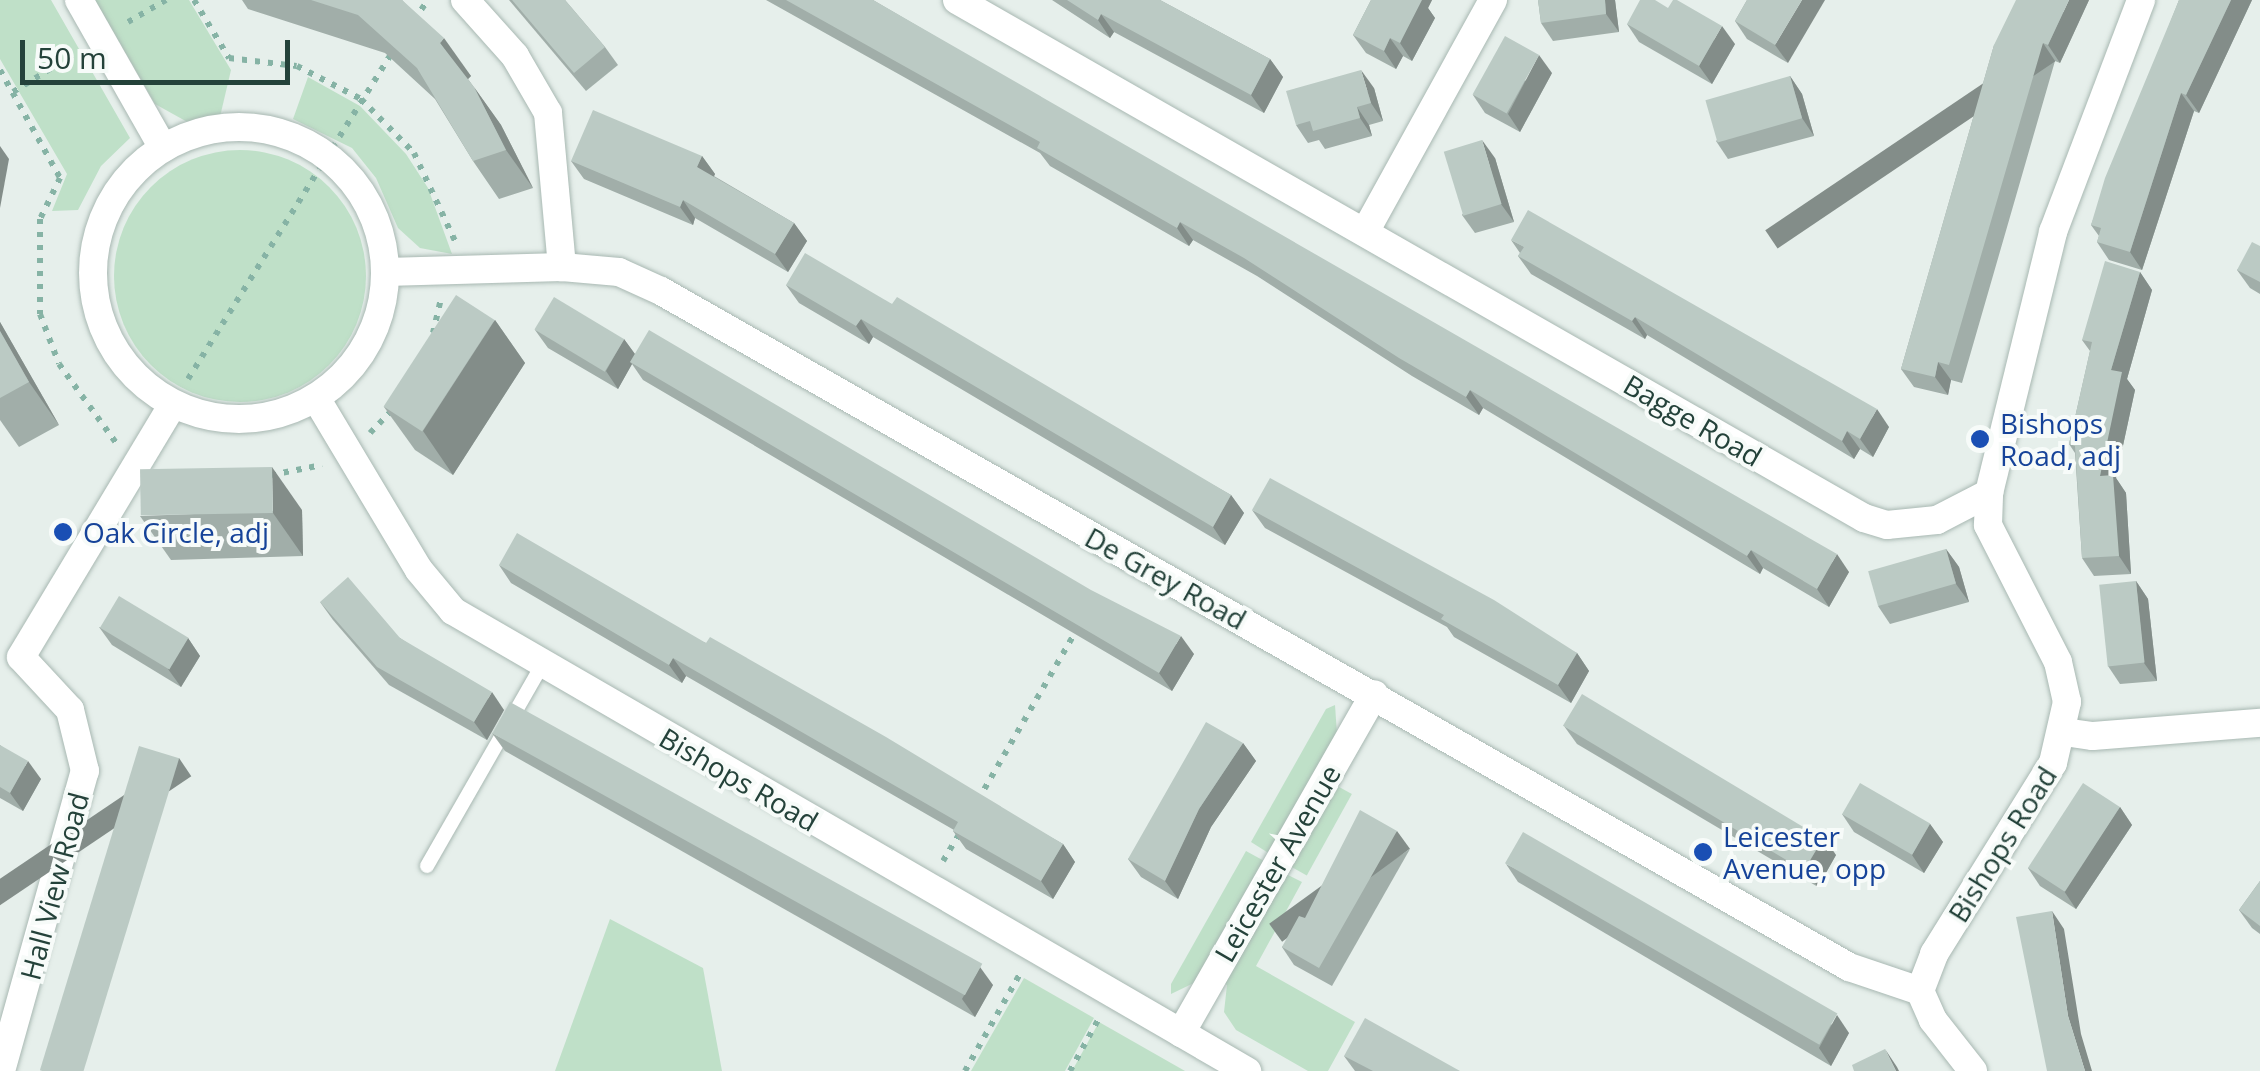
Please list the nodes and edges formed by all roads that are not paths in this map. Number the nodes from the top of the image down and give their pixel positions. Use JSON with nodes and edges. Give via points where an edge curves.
{"nodes":[{"id":1,"x":78,"y":0,"type":"edge"},
{"id":2,"x":464,"y":0,"type":"edge"},
{"id":3,"x":957,"y":0,"type":"edge"},
{"id":4,"x":1493,"y":0,"type":"edge"},
{"id":5,"x":2140,"y":0,"type":"edge"},
{"id":6,"x":163,"y":148,"type":"junction"},
{"id":7,"x":1365,"y":232,"type":"junction"},
{"id":8,"x":562,"y":267,"type":"junction"},
{"id":9,"x":386,"y":272,"type":"junction"},
{"id":10,"x":316,"y":398,"type":"junction"},
{"id":11,"x":174,"y":404,"type":"junction"},
{"id":12,"x":1988,"y":493,"type":"junction"},
{"id":13,"x":10,"y":653,"type":"edge"},
{"id":14,"x":542,"y":665,"type":"junction"},
{"id":15,"x":1374,"y":694,"type":"junction"},
{"id":16,"x":2260,"y":723,"type":"edge"},
{"id":17,"x":2064,"y":732,"type":"junction"},
{"id":18,"x":427,"y":866,"type":"dead end"},
{"id":19,"x":1920,"y":991,"type":"junction"},
{"id":20,"x":1182,"y":1033,"type":"junction"},
{"id":21,"x":1,"y":1071,"type":"edge"},
{"id":22,"x":1247,"y":1071,"type":"edge"},
{"id":23,"x":1972,"y":1071,"type":"edge"}],
"edges":[{"from":1,"to":6,"type":"street"},
{"from":2,"to":8,"type":"street","via":[[514,56],[548,113]]},
{"from":3,"to":7,"type":"street","name":"Bagge Road"},
{"from":4,"to":7,"type":"street"},
{"from":5,"to":12,"type":"street","via":[[2054,232]]},
{"from":6,"to":9,"type":"street","via":[[202,132],[244,126],[327,152],[375,217]]},
{"from":6,"to":11,"type":"street","via":[[122,185],[107,209],[97,236],[93,291],[126,368]]},
{"from":7,"to":12,"type":"street","name":"Bagge Road","via":[[1864,518],[1886,525],[1937,520]]},
{"from":8,"to":9,"type":"street","name":"De Grey Road"},
{"from":8,"to":15,"type":"street","name":"De Grey Road","via":[[618,272],[661,290]]},
{"from":9,"to":10,"type":"street","via":[[368,344]]},
{"from":10,"to":11,"type":"street","via":[[244,420]]},
{"from":10,"to":14,"type":"street","name":"Bishops Road","via":[[419,570],[454,610]]},
{"from":11,"to":13,"type":"street","name":"Hall View Road"},
{"from":12,"to":17,"type":"street","name":"Bishops Road","via":[[1988,525],[2058,662]]},
{"from":13,"to":21,"type":"street","name":"Hall View Road","via":[[70,710],[85,771]]},
{"from":14,"to":18,"type":"lane"},
{"from":14,"to":20,"type":"street","name":"Bishops Road"},
{"from":15,"to":19,"type":"street","name":"De Grey Road","via":[[1849,967]]},
{"from":15,"to":20,"type":"street","name":"Leicester Avenue"},
{"from":16,"to":17,"type":"street","via":[[2093,736]]},
{"from":17,"to":19,"type":"street","name":"Bishops Road","via":[[2053,763],[1934,954]]},
{"from":19,"to":23,"type":"street"},
{"from":20,"to":22,"type":"street","name":"Bishops Road"}]}
